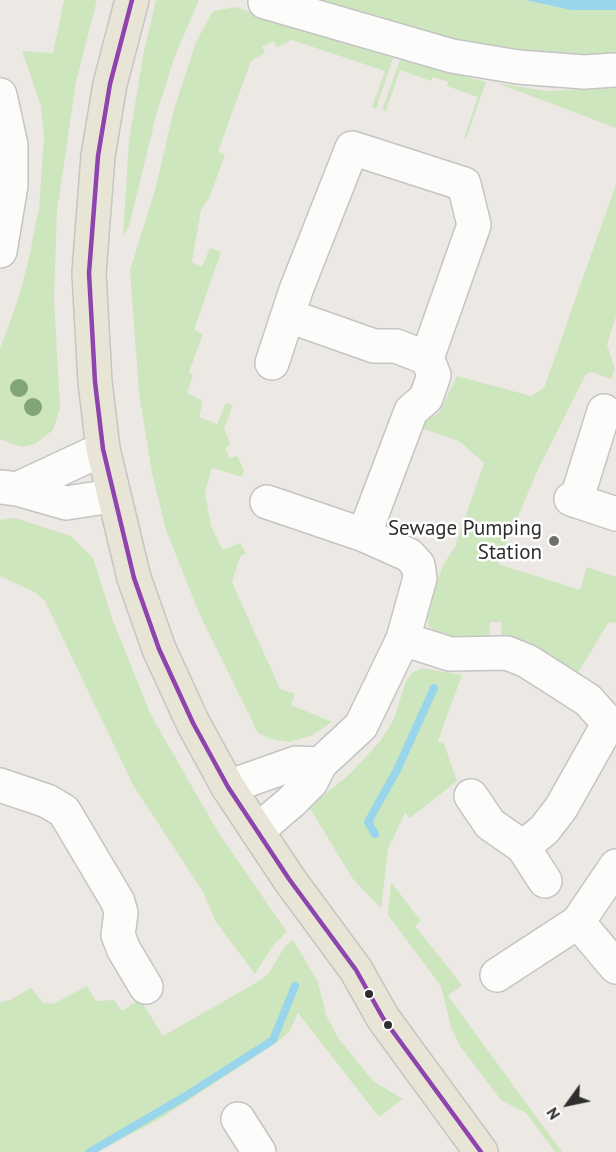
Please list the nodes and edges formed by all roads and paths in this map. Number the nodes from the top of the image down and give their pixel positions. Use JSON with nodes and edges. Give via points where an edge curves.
{"nodes":[{"id":1,"x":132,"y":0,"type":"edge"},
{"id":2,"x":265,"y":2,"type":"dead end"},
{"id":3,"x":616,"y":70,"type":"edge"},
{"id":4,"x":0,"y":95,"type":"edge"},
{"id":5,"x":0,"y":251,"type":"edge"},
{"id":6,"x":289,"y":316,"type":"junction"},
{"id":7,"x":427,"y":358,"type":"junction"},
{"id":8,"x":272,"y":363,"type":"dead end"},
{"id":9,"x":604,"y":411,"type":"dead end"},
{"id":10,"x":103,"y":449,"type":"junction"},
{"id":11,"x":9,"y":488,"type":"edge"},
{"id":12,"x":112,"y":496,"type":"junction"},
{"id":13,"x":267,"y":502,"type":"dead end"},
{"id":14,"x":616,"y":514,"type":"edge"},
{"id":15,"x":364,"y":535,"type":"junction"},
{"id":16,"x":403,"y":639,"type":"junction"},
{"id":17,"x":320,"y":764,"type":"junction"},
{"id":18,"x":0,"y":785,"type":"edge"},
{"id":19,"x":228,"y":787,"type":"junction"},
{"id":20,"x":471,"y":796,"type":"dead end"},
{"id":21,"x":257,"y":831,"type":"junction"},
{"id":22,"x":523,"y":847,"type":"junction"},
{"id":23,"x":616,"y":866,"type":"edge"},
{"id":24,"x":545,"y":881,"type":"dead end"},
{"id":25,"x":578,"y":922,"type":"junction"},
{"id":26,"x":616,"y":967,"type":"edge"},
{"id":27,"x":497,"y":975,"type":"dead end"},
{"id":28,"x":146,"y":987,"type":"dead end"},
{"id":29,"x":238,"y":1119,"type":"dead end"},
{"id":30,"x":260,"y":1152,"type":"edge"},
{"id":31,"x":482,"y":1152,"type":"edge"}],
"edges":[{"from":1,"to":10,"type":"main road","via":[[103,123],[89,246],[93,358]]},
{"from":2,"to":3,"type":"street","via":[[452,56],[518,67]]},
{"from":4,"to":5,"type":"street","via":[[11,145],[11,185]]},
{"from":6,"to":7,"type":"street","via":[[374,346],[396,346]]},
{"from":6,"to":7,"type":"street","via":[[352,148],[464,184],[474,225]]},
{"from":6,"to":8,"type":"street"},
{"from":7,"to":15,"type":"street","via":[[434,375],[426,398],[411,411]]},
{"from":9,"to":14,"type":"street","via":[[574,500]]},
{"from":10,"to":11,"type":"street"},
{"from":10,"to":12,"type":"main road"},
{"from":11,"to":12,"type":"street","via":[[66,503]]},
{"from":12,"to":19,"type":"main road","via":[[134,578],[159,649]]},
{"from":13,"to":15,"type":"street"},
{"from":15,"to":16,"type":"street","via":[[409,555],[418,565],[420,578]]},
{"from":16,"to":17,"type":"street","via":[[361,726]]},
{"from":16,"to":22,"type":"street","via":[[450,654],[507,653],[527,661],[601,711],[606,728],[594,751],[561,808],[544,830]]},
{"from":17,"to":19,"type":"street","via":[[296,763]]},
{"from":17,"to":21,"type":"street","via":[[311,782]]},
{"from":18,"to":28,"type":"street","via":[[64,811],[118,902],[118,935]]},
{"from":19,"to":21,"type":"main road"},
{"from":20,"to":22,"type":"street","via":[[490,824]]},
{"from":21,"to":31,"type":"main road","via":[[356,970],[384,1018]]},
{"from":22,"to":24,"type":"street"},
{"from":23,"to":25,"type":"street"},
{"from":25,"to":26,"type":"street"},
{"from":25,"to":27,"type":"street"},
{"from":29,"to":30,"type":"street"}]}
